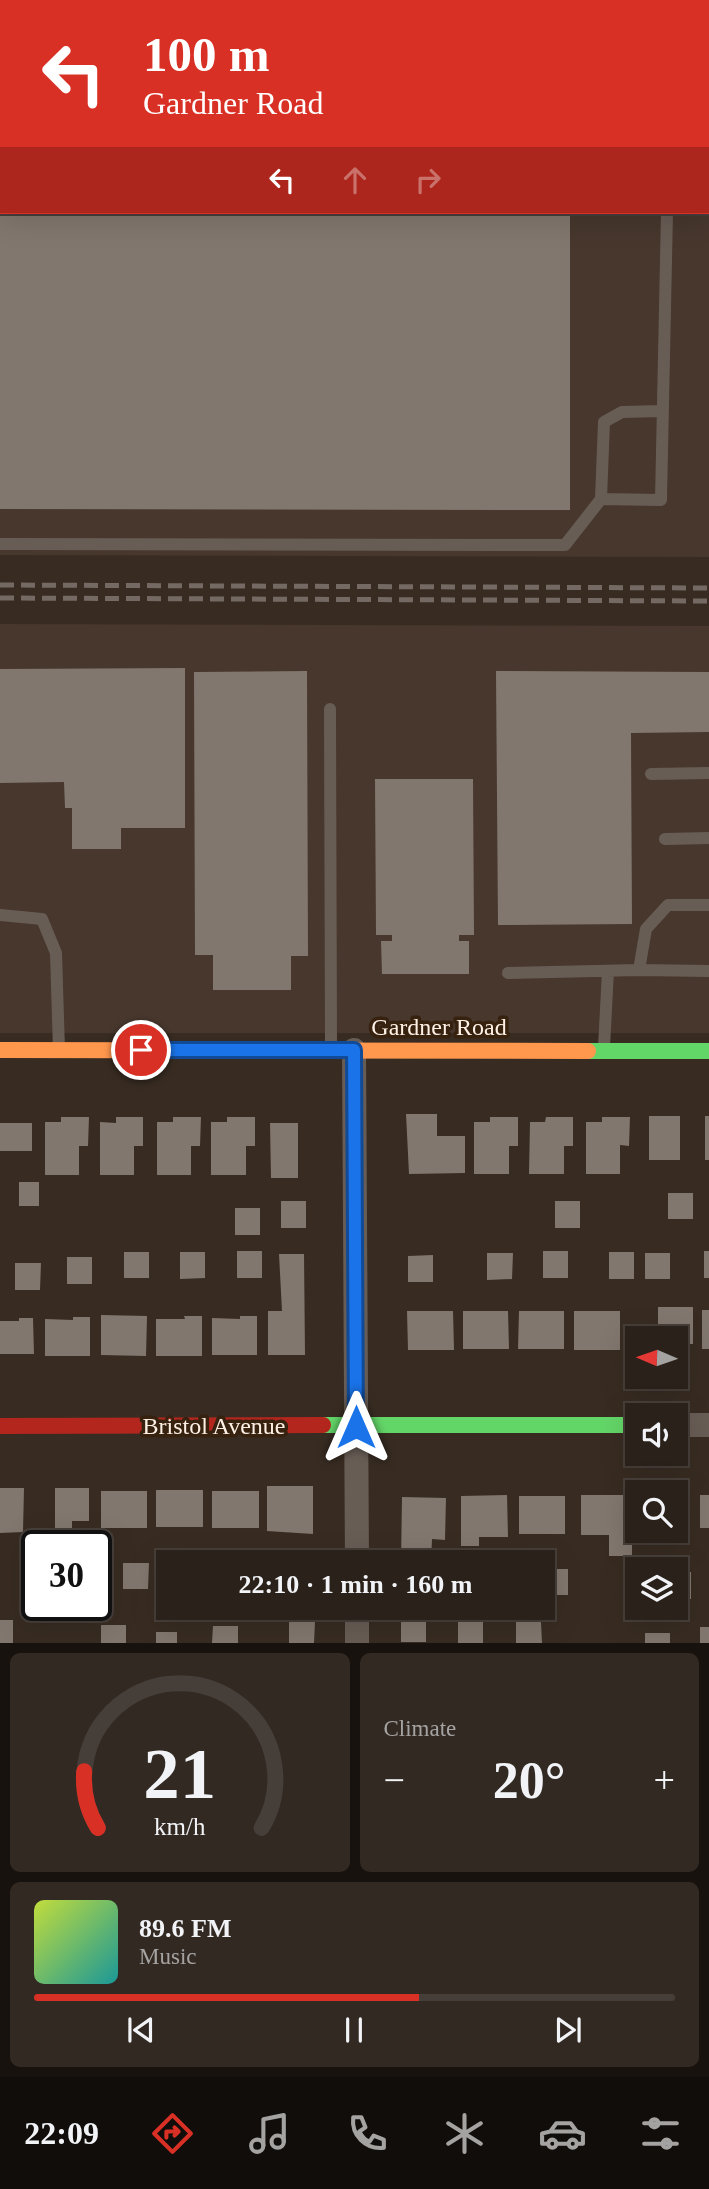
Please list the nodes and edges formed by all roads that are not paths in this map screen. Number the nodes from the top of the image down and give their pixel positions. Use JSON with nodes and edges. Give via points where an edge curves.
{"nodes":[{"id":1,"x":667,"y":214,"type":"edge"},
{"id":2,"x":662,"y":411,"type":"junction"},
{"id":3,"x":600,"y":499,"type":"junction"},
{"id":4,"x":0,"y":544,"type":"edge"},
{"id":5,"x":330,"y":709,"type":"dead end"},
{"id":6,"x":709,"y":773,"type":"edge"},
{"id":7,"x":651,"y":774,"type":"dead end"},
{"id":8,"x":709,"y":838,"type":"edge"},
{"id":9,"x":665,"y":839,"type":"dead end"},
{"id":10,"x":709,"y":905,"type":"edge"},
{"id":11,"x":0,"y":915,"type":"edge"},
{"id":12,"x":639,"y":970,"type":"junction"},
{"id":13,"x":608,"y":971,"type":"junction"},
{"id":14,"x":709,"y":971,"type":"edge"},
{"id":15,"x":509,"y":973,"type":"dead end"},
{"id":16,"x":0,"y":1050,"type":"edge"},
{"id":17,"x":59,"y":1050,"type":"junction"},
{"id":18,"x":343,"y":1050,"type":"junction"},
{"id":19,"x":604,"y":1051,"type":"junction"},
{"id":20,"x":709,"y":1051,"type":"edge"},
{"id":21,"x":625,"y":1425,"type":"edge"},
{"id":22,"x":688,"y":1425,"type":"edge"},
{"id":23,"x":709,"y":1425,"type":"edge"},
{"id":24,"x":0,"y":1426,"type":"edge"},
{"id":25,"x":356,"y":1427,"type":"junction"},
{"id":26,"x":357,"y":1550,"type":"edge"},
{"id":27,"x":357,"y":1620,"type":"edge"},
{"id":28,"x":357,"y":1643,"type":"edge"}],
"edges":[{"from":1,"to":2,"type":"lane"},
{"from":2,"to":3,"type":"lane","via":[[622,412],[604,422]]},
{"from":2,"to":3,"type":"lane","via":[[661,500]]},
{"from":3,"to":4,"type":"lane","via":[[565,545]]},
{"from":5,"to":18,"type":"lane"},
{"from":6,"to":7,"type":"lane"},
{"from":8,"to":9,"type":"lane"},
{"from":10,"to":12,"type":"lane","via":[[668,905],[646,929]]},
{"from":11,"to":17,"type":"lane","via":[[42,919],[56,953]]},
{"from":12,"to":13,"type":"lane"},
{"from":12,"to":14,"type":"lane"},
{"from":13,"to":15,"type":"lane"},
{"from":13,"to":19,"type":"lane"},
{"from":16,"to":17,"type":"street","name":"Gardner Road"},
{"from":17,"to":18,"type":"street","name":"Gardner Road"},
{"from":18,"to":19,"type":"street","name":"Gardner Road"},
{"from":18,"to":25,"type":"street"},
{"from":19,"to":20,"type":"street","name":"Gardner Road"},
{"from":21,"to":25,"type":"street","name":"Bristol Avenue"},
{"from":22,"to":23,"type":"street"},
{"from":24,"to":25,"type":"street","name":"Bristol Avenue"},
{"from":25,"to":26,"type":"street"},
{"from":27,"to":28,"type":"street"}]}
